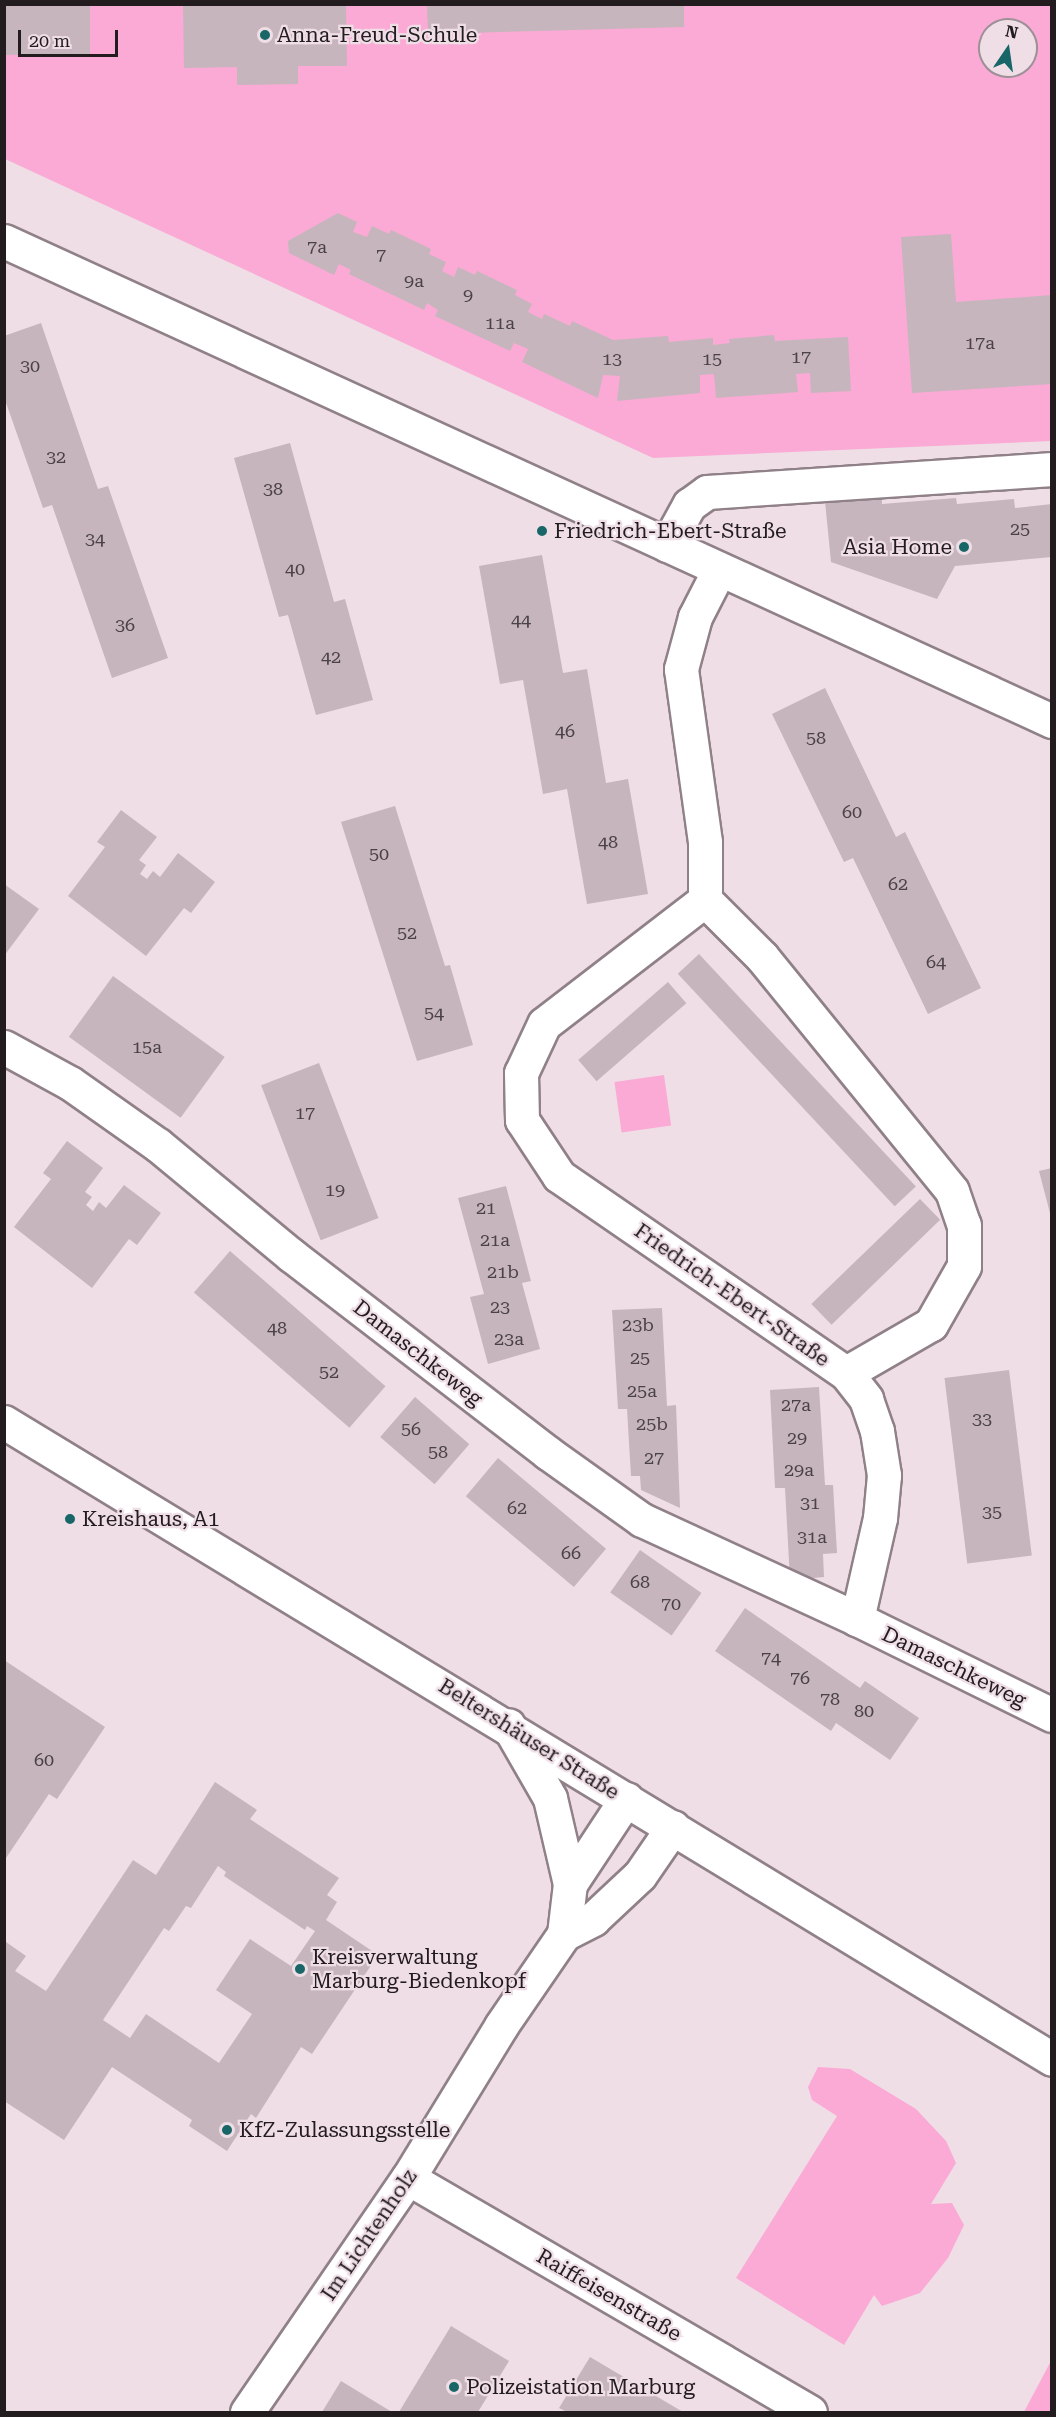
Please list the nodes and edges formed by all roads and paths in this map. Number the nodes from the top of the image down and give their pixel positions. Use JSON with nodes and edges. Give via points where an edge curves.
{"nodes":[{"id":1,"x":4,"y":242,"type":"edge"},
{"id":2,"x":1052,"y":469,"type":"edge"},
{"id":3,"x":667,"y":545,"type":"junction"},
{"id":4,"x":718,"y":570,"type":"junction"},
{"id":5,"x":1052,"y":721,"type":"edge"},
{"id":6,"x":705,"y":900,"type":"junction"},
{"id":7,"x":4,"y":1047,"type":"edge"},
{"id":8,"x":846,"y":1373,"type":"junction"},
{"id":9,"x":4,"y":1422,"type":"edge"},
{"id":10,"x":857,"y":1619,"type":"junction"},
{"id":11,"x":1052,"y":1714,"type":"edge"},
{"id":12,"x":508,"y":1725,"type":"junction"},
{"id":13,"x":626,"y":1799,"type":"junction"},
{"id":14,"x":673,"y":1827,"type":"junction"},
{"id":15,"x":570,"y":1884,"type":"junction"},
{"id":16,"x":564,"y":1934,"type":"junction"},
{"id":17,"x":1052,"y":2059,"type":"edge"},
{"id":18,"x":408,"y":2178,"type":"junction"},
{"id":19,"x":247,"y":2412,"type":"edge"},
{"id":20,"x":810,"y":2412,"type":"edge"}],
"edges":[{"from":1,"to":3,"type":"street"},
{"from":2,"to":3,"type":"street","via":[[707,492],[689,506]]},
{"from":3,"to":4,"type":"street"},
{"from":4,"to":5,"type":"street"},
{"from":4,"to":6,"type":"street","via":[[695,617],[681,669],[705,842]]},
{"from":6,"to":8,"type":"street","name":"Friedrich-Ebert-Straße","via":[[762,957],[952,1191],[964,1225],[963,1266],[931,1324]]},
{"from":6,"to":8,"type":"street","name":"Friedrich-Ebert-Straße","via":[[544,1024],[521,1073],[522,1120],[559,1176]]},
{"from":7,"to":10,"type":"street","name":"Damaschkeweg","via":[[70,1083],[158,1145],[291,1255],[548,1453],[642,1520]]},
{"from":8,"to":10,"type":"street","name":"Damaschkeweg","via":[[866,1399],[884,1475],[880,1518]]},
{"from":9,"to":12,"type":"street","name":"Beltershäuser Straße"},
{"from":10,"to":11,"type":"street","name":"Damaschkeweg"},
{"from":12,"to":13,"type":"street","name":"Beltershäuser Straße"},
{"from":12,"to":15,"type":"street","name":"Im Lichtenholz","via":[[550,1798]]},
{"from":13,"to":14,"type":"street","name":"Beltershäuser Straße"},
{"from":13,"to":15,"type":"street","name":"Im Lichtenholz"},
{"from":14,"to":16,"type":"street","name":"Im Lichtenholz","via":[[640,1875],[593,1919]]},
{"from":14,"to":17,"type":"street","name":"Beltershäuser Straße"},
{"from":15,"to":16,"type":"street","name":"Im Lichtenholz"},
{"from":16,"to":18,"type":"street","name":"Im Lichtenholz","via":[[501,2026]]},
{"from":18,"to":19,"type":"street","name":"Im Lichtenholz"},
{"from":18,"to":20,"type":"street","name":"Raiffeisenstraße"}]}
